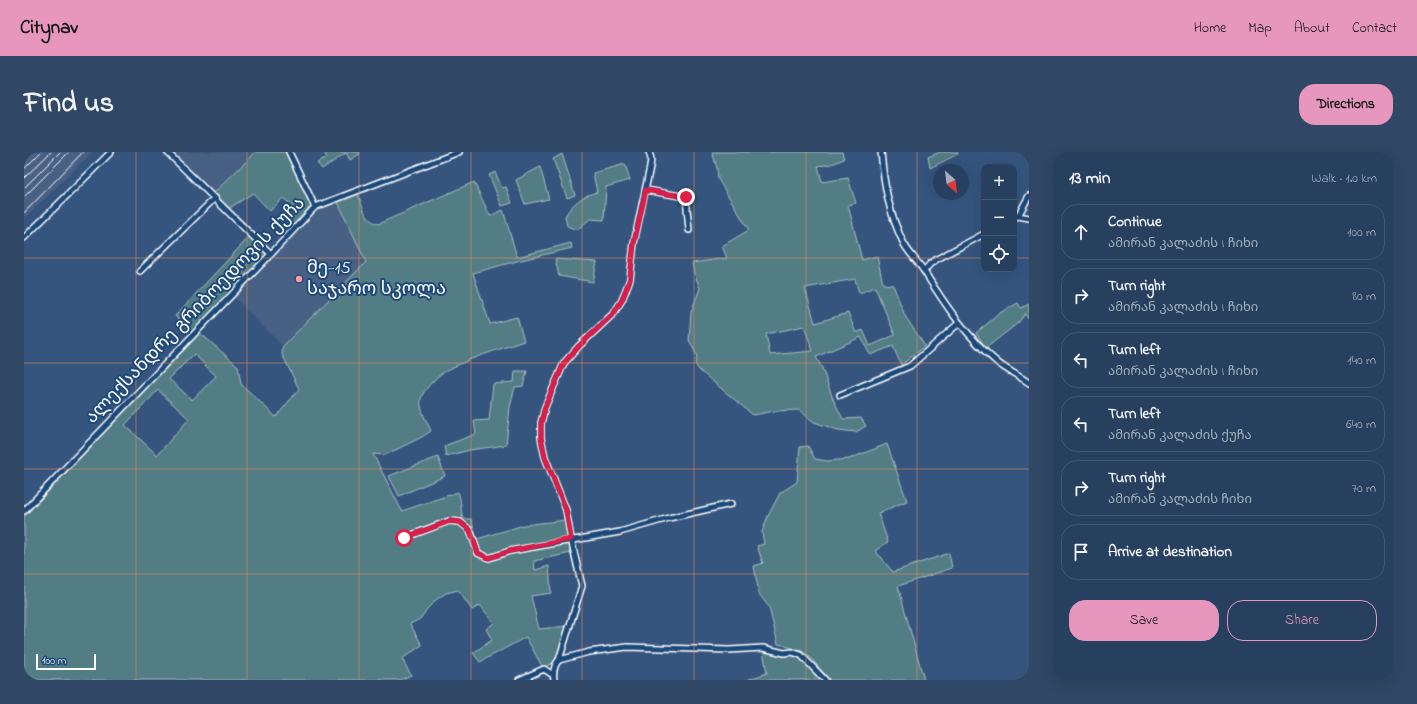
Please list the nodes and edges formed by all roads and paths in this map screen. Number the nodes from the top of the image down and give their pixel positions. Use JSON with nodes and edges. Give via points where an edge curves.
{"nodes":[{"id":1,"x":111,"y":152,"type":"edge"},
{"id":2,"x":168,"y":152,"type":"edge"},
{"id":3,"x":289,"y":152,"type":"edge"},
{"id":4,"x":458,"y":152,"type":"edge"},
{"id":5,"x":649,"y":152,"type":"edge"},
{"id":6,"x":881,"y":152,"type":"edge"},
{"id":7,"x":646,"y":190,"type":"junction"},
{"id":8,"x":1029,"y":196,"type":"edge"},
{"id":9,"x":215,"y":198,"type":"junction"},
{"id":10,"x":315,"y":207,"type":"junction"},
{"id":11,"x":1017,"y":215,"type":"edge"},
{"id":12,"x":1017,"y":217,"type":"edge"},
{"id":13,"x":1029,"y":218,"type":"edge"},
{"id":14,"x":689,"y":230,"type":"dead end"},
{"id":15,"x":981,"y":236,"type":"edge"},
{"id":16,"x":24,"y":238,"type":"edge"},
{"id":17,"x":271,"y":254,"type":"junction"},
{"id":18,"x":140,"y":271,"type":"dead end"},
{"id":19,"x":924,"y":271,"type":"junction"},
{"id":20,"x":958,"y":323,"type":"junction"},
{"id":21,"x":1029,"y":383,"type":"edge"},
{"id":22,"x":840,"y":395,"type":"dead end"},
{"id":23,"x":731,"y":504,"type":"dead end"},
{"id":24,"x":24,"y":511,"type":"edge"},
{"id":25,"x":404,"y":538,"type":"dead end"},
{"id":26,"x":571,"y":539,"type":"junction"},
{"id":27,"x":557,"y":662,"type":"junction"},
{"id":28,"x":544,"y":669,"type":"junction"},
{"id":29,"x":554,"y":677,"type":"edge"},
{"id":30,"x":519,"y":680,"type":"edge"},
{"id":31,"x":825,"y":680,"type":"edge"}],
"edges":[{"from":1,"to":16,"type":"street"},
{"from":2,"to":9,"type":"street"},
{"from":3,"to":10,"type":"street"},
{"from":4,"to":10,"type":"street","name":"ალექსანდრე გრიბოედოვის ქუჩა"},
{"from":5,"to":7,"type":"street","via":[[651,159]]},
{"from":6,"to":19,"type":"street","via":[[884,185],[892,214],[905,245]]},
{"from":7,"to":14,"type":"street","via":[[686,197]]},
{"from":7,"to":26,"type":"street","via":[[634,243],[630,279],[622,300],[614,313],[564,363],[541,423],[545,457],[566,510]]},
{"from":8,"to":11,"type":"street"},
{"from":9,"to":17,"type":"street"},
{"from":9,"to":18,"type":"street"},
{"from":10,"to":17,"type":"street","name":"ალექსანდრე გრიბოედოვის ქუჩა"},
{"from":12,"to":13,"type":"street"},
{"from":15,"to":19,"type":"street","via":[[937,259]]},
{"from":17,"to":24,"type":"street","name":"ალექსანდრე გრიბოედოვის ქუჩა"},
{"from":19,"to":20,"type":"street"},
{"from":20,"to":21,"type":"street","via":[[999,363]]},
{"from":20,"to":22,"type":"street","via":[[910,366]]},
{"from":23,"to":26,"type":"street","via":[[620,532]]},
{"from":25,"to":26,"type":"street","via":[[450,521],[460,522],[470,530],[478,553],[489,558],[510,551]]},
{"from":26,"to":27,"type":"street","via":[[582,586]]},
{"from":27,"to":28,"type":"street"},
{"from":27,"to":29,"type":"street"},
{"from":27,"to":31,"type":"street","via":[[589,652],[627,647],[729,650],[763,648],[801,655]]},
{"from":28,"to":29,"type":"street"},
{"from":28,"to":30,"type":"street"}]}
